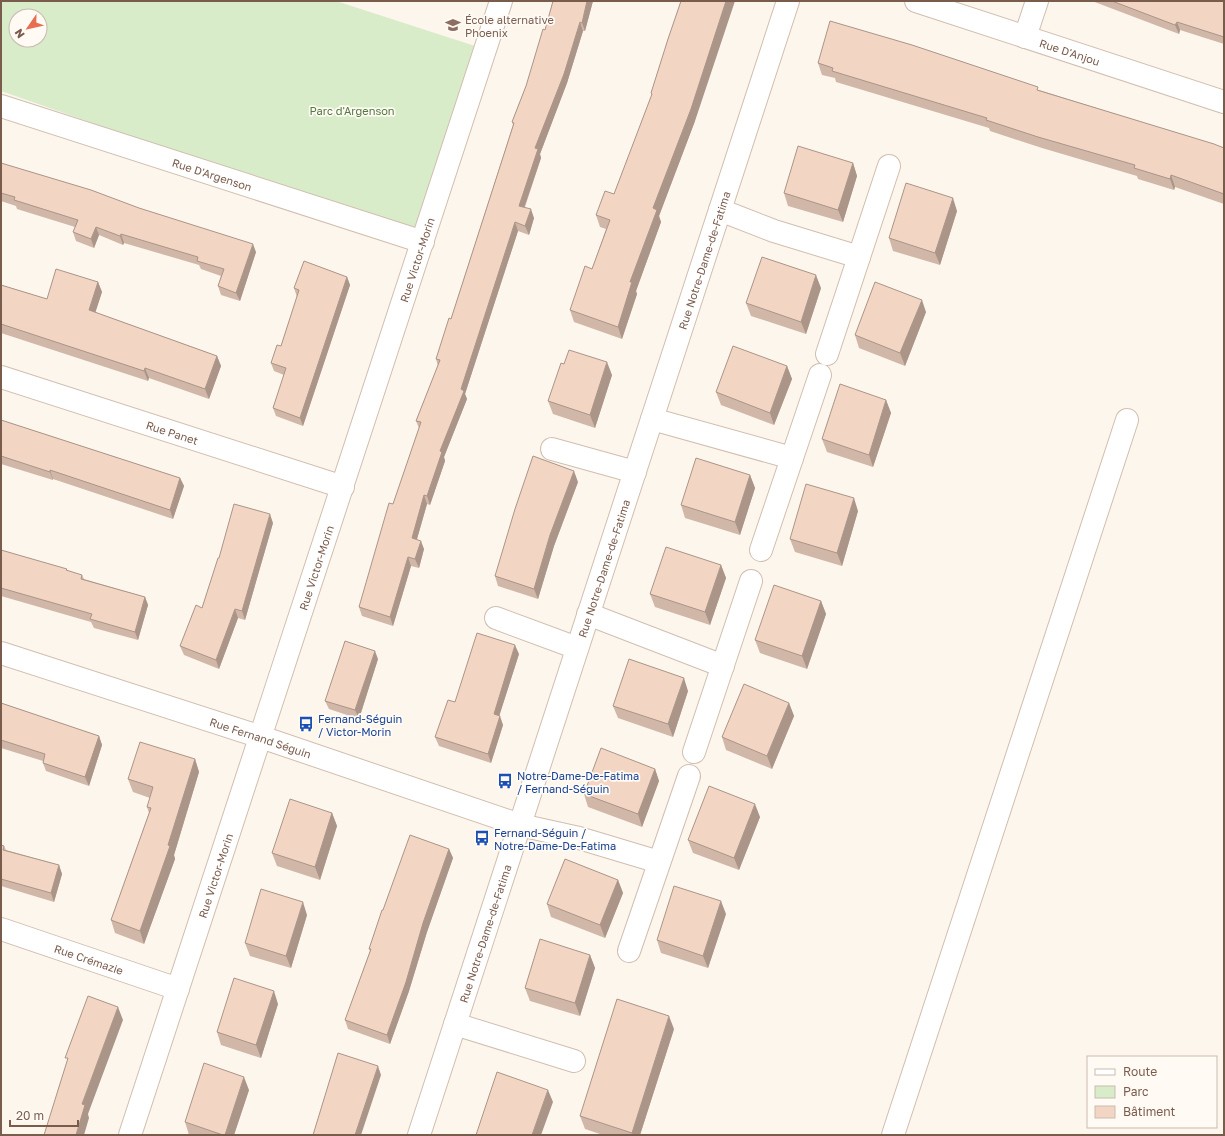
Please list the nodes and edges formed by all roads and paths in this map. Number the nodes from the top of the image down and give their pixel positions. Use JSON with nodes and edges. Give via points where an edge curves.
{"nodes":[{"id":1,"x":501,"y":1,"type":"edge"},
{"id":2,"x":788,"y":1,"type":"edge"},
{"id":3,"x":916,"y":1,"type":"edge"},
{"id":4,"x":1037,"y":1,"type":"edge"},
{"id":5,"x":1025,"y":37,"type":"junction"},
{"id":6,"x":1224,"y":102,"type":"edge"},
{"id":7,"x":1,"y":106,"type":"edge"},
{"id":8,"x":889,"y":166,"type":"dead end"},
{"id":9,"x":720,"y":210,"type":"junction"},
{"id":10,"x":423,"y":242,"type":"junction"},
{"id":11,"x":859,"y":256,"type":"junction"},
{"id":12,"x":827,"y":354,"type":"dead end"},
{"id":13,"x":820,"y":375,"type":"dead end"},
{"id":14,"x":1,"y":377,"type":"edge"},
{"id":15,"x":652,"y":419,"type":"junction"},
{"id":16,"x":1127,"y":420,"type":"dead end"},
{"id":17,"x":552,"y":449,"type":"dead end"},
{"id":18,"x":792,"y":458,"type":"junction"},
{"id":19,"x":635,"y":472,"type":"junction"},
{"id":20,"x":343,"y":487,"type":"junction"},
{"id":21,"x":761,"y":550,"type":"dead end"},
{"id":22,"x":751,"y":581,"type":"dead end"},
{"id":23,"x":588,"y":614,"type":"junction"},
{"id":24,"x":496,"y":618,"type":"dead end"},
{"id":25,"x":577,"y":648,"type":"junction"},
{"id":26,"x":1,"y":652,"type":"edge"},
{"id":27,"x":723,"y":666,"type":"junction"},
{"id":28,"x":261,"y":737,"type":"junction"},
{"id":29,"x":694,"y":752,"type":"dead end"},
{"id":30,"x":689,"y":776,"type":"dead end"},
{"id":31,"x":520,"y":825,"type":"junction"},
{"id":32,"x":658,"y":862,"type":"junction"},
{"id":33,"x":1,"y":929,"type":"edge"},
{"id":34,"x":629,"y":951,"type":"dead end"},
{"id":35,"x":178,"y":989,"type":"junction"},
{"id":36,"x":455,"y":1024,"type":"junction"},
{"id":37,"x":574,"y":1062,"type":"dead end"},
{"id":38,"x":130,"y":1135,"type":"edge"},
{"id":39,"x":419,"y":1135,"type":"edge"},
{"id":40,"x":893,"y":1135,"type":"edge"}],
"edges":[{"from":1,"to":10,"type":"street","name":"Rue Victor-Morin"},
{"from":2,"to":9,"type":"street","name":"Rue Notre-Dame-de-Fatima"},
{"from":3,"to":5,"type":"street","name":"Rue D'Anjou"},
{"from":4,"to":5,"type":"street"},
{"from":5,"to":6,"type":"street","name":"Rue D'Anjou"},
{"from":7,"to":10,"type":"street","name":"Rue D'Argenson"},
{"from":8,"to":11,"type":"street"},
{"from":9,"to":11,"type":"street","via":[[774,231]]},
{"from":9,"to":15,"type":"street","name":"Rue Notre-Dame-de-Fatima"},
{"from":10,"to":20,"type":"street","name":"Rue Victor-Morin"},
{"from":11,"to":12,"type":"street"},
{"from":13,"to":18,"type":"street"},
{"from":14,"to":20,"type":"street","name":"Rue Panet"},
{"from":15,"to":18,"type":"street"},
{"from":15,"to":19,"type":"street","name":"Rue Notre-Dame-de-Fatima"},
{"from":16,"to":40,"type":"street"},
{"from":17,"to":19,"type":"street"},
{"from":18,"to":21,"type":"street"},
{"from":19,"to":23,"type":"street","name":"Rue Notre-Dame-de-Fatima"},
{"from":20,"to":28,"type":"street","name":"Rue Victor-Morin"},
{"from":22,"to":27,"type":"street"},
{"from":23,"to":25,"type":"street","name":"Rue Notre-Dame-de-Fatima"},
{"from":23,"to":27,"type":"street"},
{"from":24,"to":25,"type":"street"},
{"from":25,"to":31,"type":"street","name":"Rue Notre-Dame-de-Fatima"},
{"from":26,"to":28,"type":"street","name":"Rue Fernand Séguin"},
{"from":27,"to":29,"type":"street"},
{"from":28,"to":31,"type":"street","name":"Rue Fernand Séguin"},
{"from":28,"to":35,"type":"street","name":"Rue Victor-Morin"},
{"from":30,"to":32,"type":"street"},
{"from":31,"to":32,"type":"street","name":"Rue Fernand Séguin","via":[[579,838]]},
{"from":31,"to":36,"type":"street","name":"Rue Notre-Dame-de-Fatima"},
{"from":32,"to":34,"type":"street"},
{"from":33,"to":35,"type":"street","name":"Rue Crémazie"},
{"from":35,"to":38,"type":"street","name":"Rue Victor-Morin"},
{"from":36,"to":37,"type":"street"},
{"from":36,"to":39,"type":"street","name":"Rue Notre-Dame-de-Fatima"}]}
